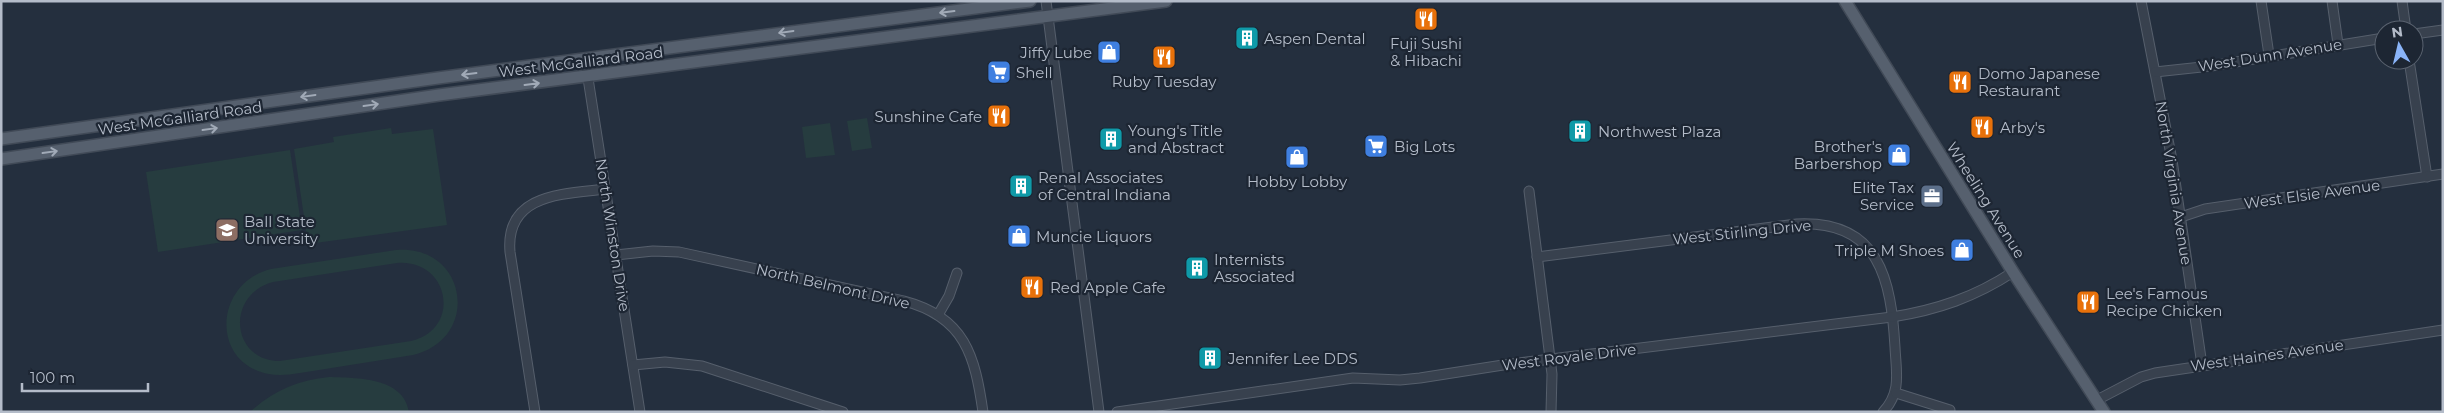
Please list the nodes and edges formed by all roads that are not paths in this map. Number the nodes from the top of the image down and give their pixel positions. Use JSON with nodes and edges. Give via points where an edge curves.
{"nodes":[{"id":1,"x":1030,"y":1,"type":"edge"},
{"id":2,"x":1046,"y":1,"type":"edge"},
{"id":3,"x":1166,"y":1,"type":"edge"},
{"id":4,"x":1845,"y":1,"type":"edge"},
{"id":5,"x":2142,"y":1,"type":"edge"},
{"id":6,"x":2261,"y":1,"type":"edge"},
{"id":7,"x":2332,"y":1,"type":"edge"},
{"id":8,"x":2402,"y":1,"type":"edge"},
{"id":9,"x":1048,"y":16,"type":"junction"},
{"id":10,"x":2405,"y":20,"type":"edge"},
{"id":11,"x":2443,"y":30,"type":"edge"},
{"id":12,"x":2424,"y":33,"type":"edge"},
{"id":13,"x":2374,"y":39,"type":"edge"},
{"id":14,"x":2338,"y":44,"type":"junction"},
{"id":15,"x":2269,"y":55,"type":"junction"},
{"id":16,"x":586,"y":59,"type":"junction"},
{"id":17,"x":2411,"y":70,"type":"edge"},
{"id":18,"x":2155,"y":72,"type":"junction"},
{"id":19,"x":587,"y":77,"type":"junction"},
{"id":20,"x":1,"y":139,"type":"edge"},
{"id":21,"x":1,"y":158,"type":"edge"},
{"id":22,"x":2443,"y":174,"type":"edge"},
{"id":23,"x":2427,"y":177,"type":"junction"},
{"id":24,"x":606,"y":188,"type":"junction"},
{"id":25,"x":1528,"y":191,"type":"dead end"},
{"id":26,"x":2181,"y":217,"type":"junction"},
{"id":27,"x":616,"y":255,"type":"junction"},
{"id":28,"x":1537,"y":257,"type":"junction"},
{"id":29,"x":2013,"y":272,"type":"junction"},
{"id":30,"x":957,"y":273,"type":"dead end"},
{"id":31,"x":938,"y":315,"type":"junction"},
{"id":32,"x":1892,"y":316,"type":"junction"},
{"id":33,"x":2443,"y":330,"type":"edge"},
{"id":34,"x":1550,"y":359,"type":"junction"},
{"id":35,"x":2202,"y":365,"type":"junction"},
{"id":36,"x":633,"y":366,"type":"junction"},
{"id":37,"x":1896,"y":393,"type":"junction"},
{"id":38,"x":2097,"y":400,"type":"junction"},
{"id":39,"x":1950,"y":410,"type":"dead end"},
{"id":40,"x":535,"y":412,"type":"edge"},
{"id":41,"x":640,"y":412,"type":"edge"},
{"id":42,"x":843,"y":412,"type":"edge"},
{"id":43,"x":983,"y":412,"type":"edge"},
{"id":44,"x":1099,"y":412,"type":"edge"},
{"id":45,"x":1117,"y":412,"type":"edge"},
{"id":46,"x":1551,"y":412,"type":"edge"},
{"id":47,"x":1883,"y":412,"type":"edge"},
{"id":48,"x":2104,"y":412,"type":"edge"}],
"edges":[{"from":1,"to":16,"type":"main road","name":"West McGalliard Road","one_way":true},
{"from":2,"to":9,"type":"street"},
{"from":3,"to":9,"type":"main road","name":"West McGalliard Road"},
{"from":4,"to":29,"type":"main road","name":"Wheeling Avenue"},
{"from":5,"to":18,"type":"street","name":"North Virginia Avenue"},
{"from":6,"to":15,"type":"street"},
{"from":7,"to":14,"type":"street"},
{"from":8,"to":10,"type":"street"},
{"from":9,"to":19,"type":"main road","name":"West McGalliard Road"},
{"from":9,"to":44,"type":"street"},
{"from":11,"to":12,"type":"street"},
{"from":13,"to":14,"type":"street","name":"West Dunn Avenue"},
{"from":14,"to":15,"type":"street","name":"West Dunn Avenue"},
{"from":15,"to":18,"type":"street","name":"West Dunn Avenue"},
{"from":16,"to":19,"type":"street","name":"North Winston Drive"},
{"from":16,"to":20,"type":"main road","name":"West McGalliard Road","one_way":true},
{"from":17,"to":23,"type":"street"},
{"from":18,"to":26,"type":"street","name":"North Virginia Avenue"},
{"from":21,"to":19,"type":"main road","name":"West McGalliard Road","one_way":true},
{"from":19,"to":24,"type":"street","name":"North Winston Drive"},
{"from":22,"to":23,"type":"street","name":"West Elsie Avenue"},
{"from":23,"to":26,"type":"street","name":"West Elsie Avenue","via":[[2205,210]]},
{"from":24,"to":27,"type":"street","name":"North Winston Drive"},
{"from":24,"to":40,"type":"street","via":[[537,200],[522,212],[511,231],[510,252]]},
{"from":25,"to":28,"type":"street"},
{"from":26,"to":35,"type":"street","name":"North Virginia Avenue"},
{"from":27,"to":31,"type":"street","name":"North Belmont Drive","via":[[653,251],[693,255],[904,301]]},
{"from":27,"to":36,"type":"street","name":"North Winston Drive"},
{"from":28,"to":32,"type":"street","name":"West Stirling Drive","via":[[1798,224],[1820,224],[1853,236],[1871,252],[1884,273]]},
{"from":28,"to":34,"type":"street"},
{"from":29,"to":32,"type":"street","name":"West Royale Drive","via":[[1958,302]]},
{"from":29,"to":38,"type":"main road","name":"Wheeling Avenue"},
{"from":30,"to":31,"type":"street"},
{"from":31,"to":43,"type":"street","name":"North Belmont Drive","via":[[956,332],[972,357]]},
{"from":32,"to":34,"type":"street","name":"West Royale Drive"},
{"from":32,"to":37,"type":"street","name":"West Stirling Drive"},
{"from":33,"to":35,"type":"street","name":"West Haines Avenue"},
{"from":34,"to":45,"type":"street","name":"West Royale Drive","via":[[1407,379],[1353,378]]},
{"from":34,"to":46,"type":"street"},
{"from":35,"to":38,"type":"street","name":"West Haines Avenue","via":[[2141,377]]},
{"from":36,"to":41,"type":"street","name":"North Winston Drive"},
{"from":36,"to":42,"type":"street","via":[[666,362],[702,366]]},
{"from":37,"to":39,"type":"street"},
{"from":37,"to":47,"type":"street"},
{"from":38,"to":48,"type":"main road","name":"Wheeling Avenue"}]}
